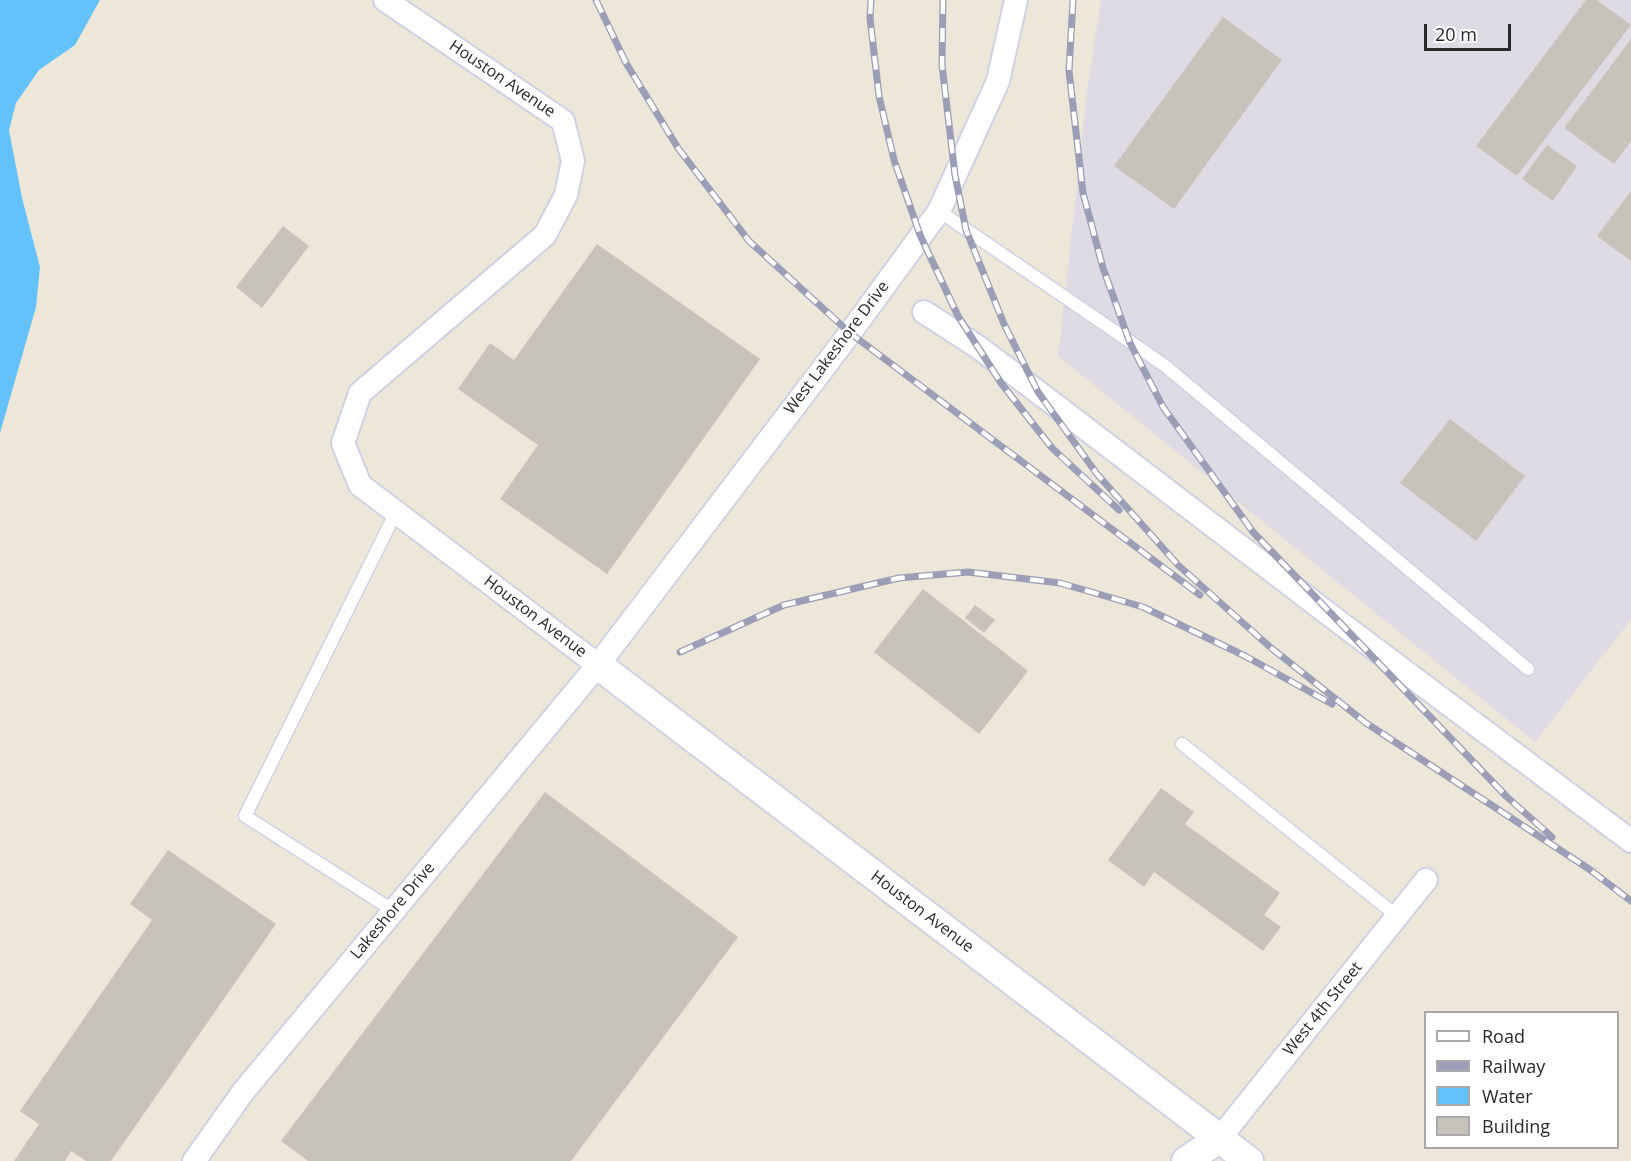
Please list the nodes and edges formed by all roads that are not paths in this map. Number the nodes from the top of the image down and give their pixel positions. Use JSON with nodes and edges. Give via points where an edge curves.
{"nodes":[{"id":1,"x":385,"y":0,"type":"edge"},
{"id":2,"x":1016,"y":0,"type":"edge"},
{"id":3,"x":939,"y":210,"type":"junction"},
{"id":4,"x":924,"y":312,"type":"dead end"},
{"id":5,"x":396,"y":512,"type":"junction"},
{"id":6,"x":598,"y":665,"type":"junction"},
{"id":7,"x":1528,"y":669,"type":"dead end"},
{"id":8,"x":1182,"y":744,"type":"dead end"},
{"id":9,"x":1631,"y":841,"type":"edge"},
{"id":10,"x":1426,"y":880,"type":"dead end"},
{"id":11,"x":394,"y":911,"type":"junction"},
{"id":12,"x":1397,"y":916,"type":"junction"},
{"id":13,"x":1215,"y":1150,"type":"edge"},
{"id":14,"x":194,"y":1161,"type":"edge"},
{"id":15,"x":1186,"y":1161,"type":"edge"},
{"id":16,"x":1249,"y":1161,"type":"edge"}],
"edges":[{"from":1,"to":5,"type":"street","name":"Houston Avenue","via":[[563,121],[573,161],[566,195],[545,235],[360,393],[343,443],[360,485]]},
{"from":2,"to":3,"type":"street","name":"West Lakeshore Drive","via":[[998,81]]},
{"from":3,"to":6,"type":"street","name":"West Lakeshore Drive"},
{"from":3,"to":7,"type":"lane","via":[[1164,365]]},
{"from":4,"to":9,"type":"street","via":[[978,346]]},
{"from":5,"to":6,"type":"street","name":"Houston Avenue"},
{"from":5,"to":11,"type":"lane","via":[[245,816]]},
{"from":6,"to":11,"type":"street","name":"Lakeshore Drive"},
{"from":6,"to":13,"type":"street","name":"Houston Avenue"},
{"from":8,"to":12,"type":"lane"},
{"from":10,"to":12,"type":"street","name":"West 4th Street"},
{"from":11,"to":14,"type":"street","name":"Lakeshore Drive","via":[[243,1092]]},
{"from":12,"to":13,"type":"street","name":"West 4th Street"},
{"from":13,"to":15,"type":"street"},
{"from":13,"to":16,"type":"street","name":"Houston Avenue"}]}
